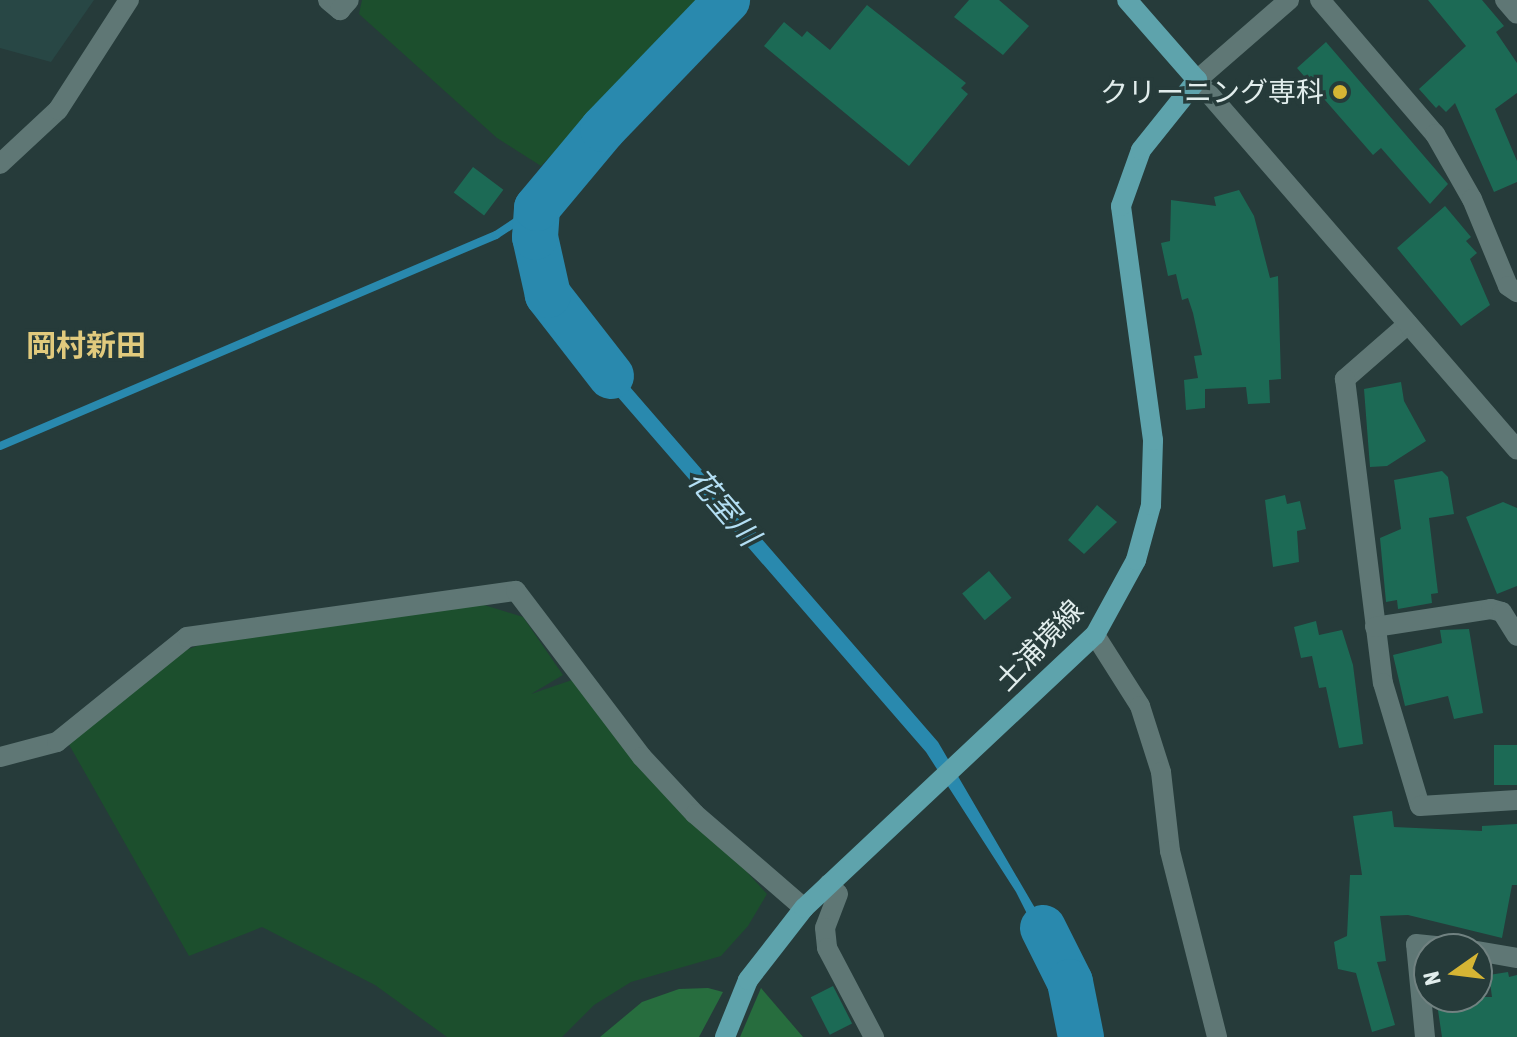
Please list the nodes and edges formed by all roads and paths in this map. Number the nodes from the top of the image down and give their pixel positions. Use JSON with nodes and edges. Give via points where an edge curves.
{"nodes":[{"id":1,"x":129,"y":0,"type":"edge"},
{"id":2,"x":328,"y":0,"type":"edge"},
{"id":3,"x":349,"y":0,"type":"edge"},
{"id":4,"x":1127,"y":0,"type":"edge"},
{"id":5,"x":1289,"y":0,"type":"edge"},
{"id":6,"x":1320,"y":0,"type":"edge"},
{"id":7,"x":1505,"y":0,"type":"edge"},
{"id":8,"x":1517,"y":14,"type":"edge"},
{"id":9,"x":1197,"y":80,"type":"junction"},
{"id":10,"x":0,"y":164,"type":"edge"},
{"id":11,"x":1517,"y":292,"type":"edge"},
{"id":12,"x":1408,"y":324,"type":"junction"},
{"id":13,"x":1517,"y":450,"type":"edge"},
{"id":14,"x":1375,"y":627,"type":"junction"},
{"id":15,"x":1095,"y":635,"type":"junction"},
{"id":16,"x":1517,"y":636,"type":"edge"},
{"id":17,"x":0,"y":757,"type":"edge"},
{"id":18,"x":1517,"y":800,"type":"edge"},
{"id":19,"x":829,"y":884,"type":"junction"},
{"id":20,"x":804,"y":908,"type":"junction"},
{"id":21,"x":1493,"y":954,"type":"edge"},
{"id":22,"x":1517,"y":958,"type":"edge"},
{"id":23,"x":1423,"y":1013,"type":"edge"},
{"id":24,"x":725,"y":1037,"type":"edge"},
{"id":25,"x":874,"y":1037,"type":"edge"},
{"id":26,"x":1217,"y":1037,"type":"edge"},
{"id":27,"x":1425,"y":1037,"type":"edge"}],
"edges":[{"from":1,"to":10,"type":"street","via":[[58,110]]},
{"from":2,"to":3,"type":"street","via":[[340,10]]},
{"from":4,"to":9,"type":"main road"},
{"from":5,"to":9,"type":"street"},
{"from":6,"to":11,"type":"street","via":[[1435,134],[1472,199],[1508,286]]},
{"from":7,"to":8,"type":"street"},
{"from":9,"to":12,"type":"street"},
{"from":9,"to":15,"type":"main road","name":"土浦境線","via":[[1145,143],[1121,206],[1150,408],[1153,471],[1136,560]]},
{"from":12,"to":13,"type":"street"},
{"from":12,"to":14,"type":"street","via":[[1345,379]]},
{"from":14,"to":16,"type":"street","via":[[1491,609],[1502,612]]},
{"from":14,"to":18,"type":"street","via":[[1383,683],[1420,806]]},
{"from":15,"to":19,"type":"main road","name":"土浦境線"},
{"from":15,"to":26,"type":"street","via":[[1140,706],[1161,772],[1170,851]]},
{"from":17,"to":20,"type":"street","via":[[57,742],[187,637],[516,591],[642,757],[695,814]]},
{"from":19,"to":20,"type":"main road","name":"土浦境線"},
{"from":19,"to":25,"type":"street","via":[[838,894],[825,928],[827,948]]},
{"from":20,"to":24,"type":"main road","name":"土浦境線","via":[[748,980]]},
{"from":21,"to":22,"type":"street"},
{"from":23,"to":27,"type":"street"}]}
